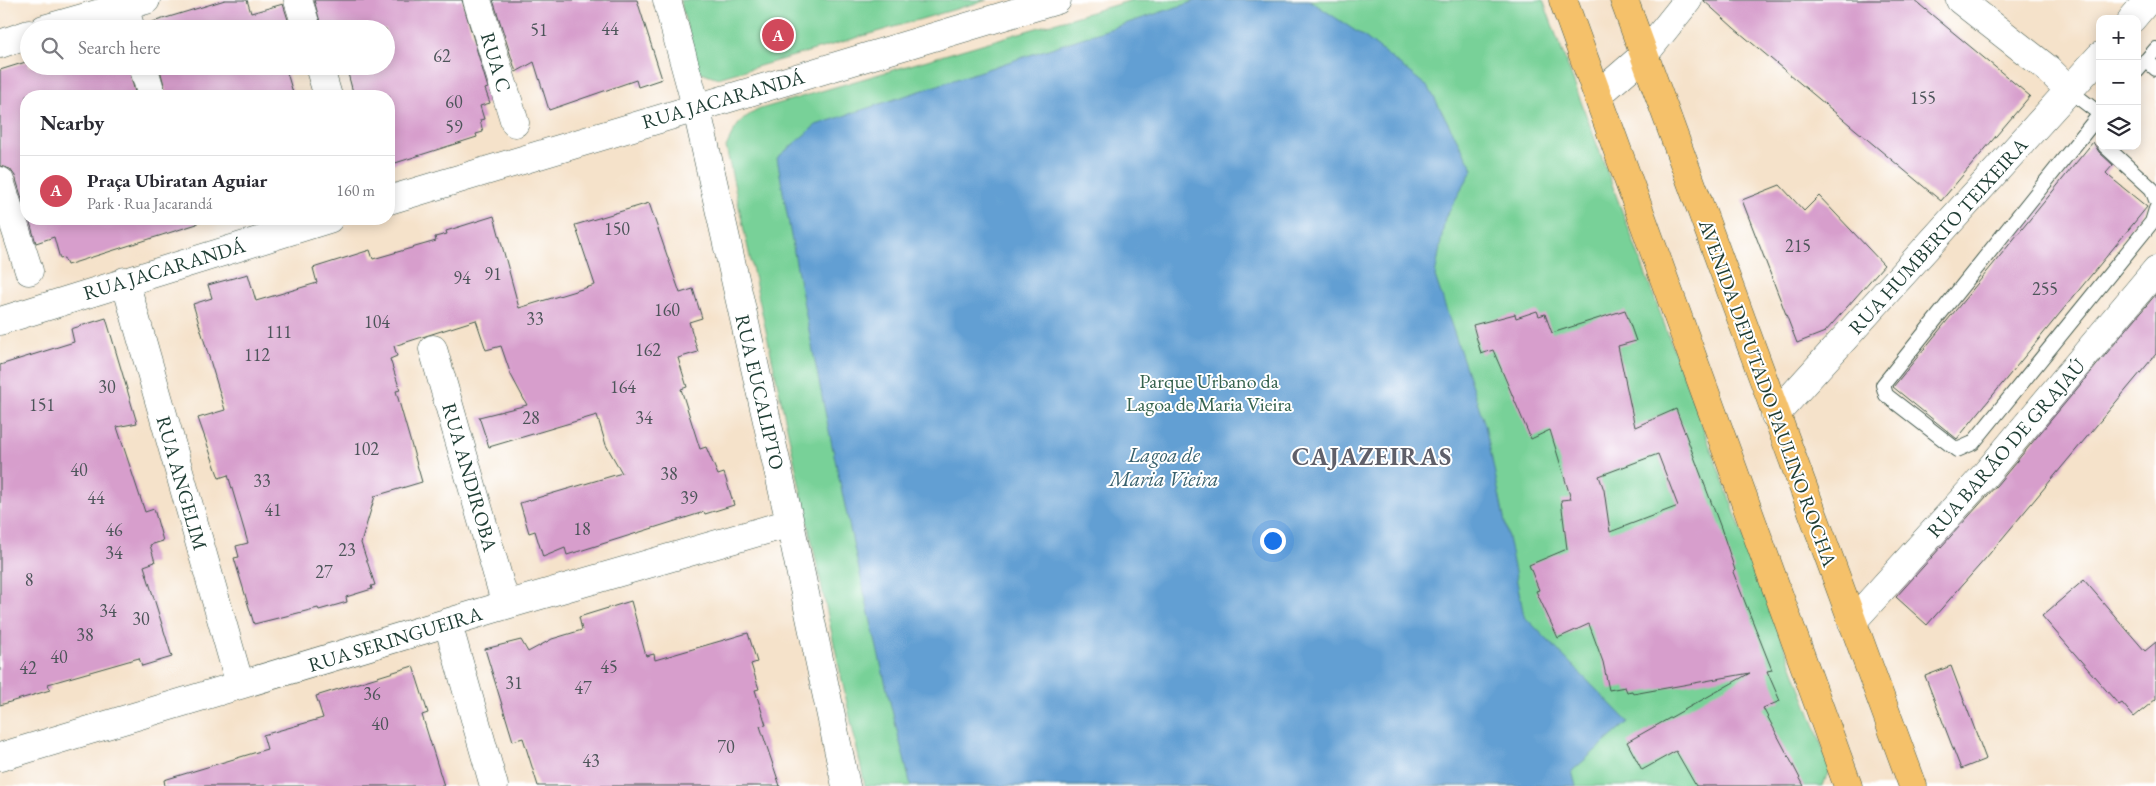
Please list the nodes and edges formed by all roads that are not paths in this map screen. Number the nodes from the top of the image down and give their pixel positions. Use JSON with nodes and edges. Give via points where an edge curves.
{"nodes":[{"id":1,"x":298,"y":0,"type":"edge"},
{"id":2,"x":477,"y":0,"type":"edge"},
{"id":3,"x":667,"y":0,"type":"edge"},
{"id":4,"x":1057,"y":0,"type":"edge"},
{"id":5,"x":1563,"y":0,"type":"edge"},
{"id":6,"x":1624,"y":0,"type":"edge"},
{"id":7,"x":1688,"y":0,"type":"edge"},
{"id":8,"x":1960,"y":0,"type":"edge"},
{"id":9,"x":2148,"y":0,"type":"edge"},
{"id":10,"x":134,"y":12,"type":"edge"},
{"id":11,"x":2135,"y":15,"type":"edge"},
{"id":12,"x":92,"y":20,"type":"edge"},
{"id":13,"x":304,"y":20,"type":"edge"},
{"id":14,"x":20,"y":37,"type":"edge"},
{"id":15,"x":0,"y":44,"type":"edge"},
{"id":16,"x":2156,"y":49,"type":"edge"},
{"id":17,"x":1644,"y":55,"type":"junction"},
{"id":18,"x":2096,"y":60,"type":"edge"},
{"id":19,"x":2147,"y":67,"type":"edge"},
{"id":20,"x":146,"y":75,"type":"edge"},
{"id":21,"x":322,"y":75,"type":"edge"},
{"id":22,"x":150,"y":90,"type":"edge"},
{"id":23,"x":326,"y":90,"type":"edge"},
{"id":24,"x":2070,"y":90,"type":"junction"},
{"id":25,"x":1598,"y":95,"type":"junction"},
{"id":26,"x":696,"y":106,"type":"junction"},
{"id":27,"x":2096,"y":112,"type":"edge"},
{"id":28,"x":2096,"y":118,"type":"edge"},
{"id":29,"x":516,"y":123,"type":"dead end"},
{"id":30,"x":2087,"y":130,"type":"junction"},
{"id":31,"x":2096,"y":138,"type":"edge"},
{"id":32,"x":2109,"y":150,"type":"edge"},
{"id":33,"x":0,"y":181,"type":"edge"},
{"id":34,"x":395,"y":198,"type":"edge"},
{"id":35,"x":2156,"y":200,"type":"edge"},
{"id":36,"x":2156,"y":210,"type":"edge"},
{"id":37,"x":308,"y":225,"type":"edge"},
{"id":38,"x":2156,"y":270,"type":"edge"},
{"id":39,"x":29,"y":271,"type":"dead end"},
{"id":40,"x":124,"y":281,"type":"junction"},
{"id":41,"x":0,"y":321,"type":"edge"},
{"id":42,"x":433,"y":349,"type":"dead end"},
{"id":43,"x":1775,"y":416,"type":"junction"},
{"id":44,"x":790,"y":523,"type":"junction"},
{"id":45,"x":506,"y":605,"type":"junction"},
{"id":46,"x":1852,"y":622,"type":"junction"},
{"id":47,"x":448,"y":624,"type":"junction"},
{"id":48,"x":240,"y":685,"type":"junction"},
{"id":49,"x":0,"y":757,"type":"edge"},
{"id":50,"x":494,"y":786,"type":"edge"},
{"id":51,"x":846,"y":786,"type":"edge"},
{"id":52,"x":1848,"y":786,"type":"edge"},
{"id":53,"x":1913,"y":786,"type":"edge"}],
"edges":[{"from":1,"to":13,"type":"street"},
{"from":2,"to":29,"type":"street","name":"RUA C"},
{"from":3,"to":26,"type":"street","name":"RUA EUCALIPTO"},
{"from":4,"to":26,"type":"street","name":"RUA JACARANDÁ"},
{"from":5,"to":25,"type":"main road"},
{"from":6,"to":17,"type":"main road","name":"AVENIDA DEPUTADO PAULINO ROCHA"},
{"from":7,"to":17,"type":"street"},
{"from":8,"to":24,"type":"street"},
{"from":9,"to":11,"type":"street"},
{"from":10,"to":12,"type":"street"},
{"from":14,"to":15,"type":"street"},
{"from":16,"to":19,"type":"lane"},
{"from":17,"to":25,"type":"street"},
{"from":17,"to":43,"type":"main road","name":"AVENIDA DEPUTADO PAULINO ROCHA"},
{"from":18,"to":24,"type":"street","name":"RUA HUMBERTO TEIXEIRA"},
{"from":20,"to":22,"type":"street"},
{"from":21,"to":23,"type":"street"},
{"from":24,"to":27,"type":"lane"},
{"from":24,"to":43,"type":"street","name":"RUA HUMBERTO TEIXEIRA"},
{"from":25,"to":52,"type":"main road"},
{"from":26,"to":34,"type":"street","name":"RUA JACARANDÁ"},
{"from":26,"to":44,"type":"street","name":"RUA EUCALIPTO"},
{"from":28,"to":30,"type":"lane"},
{"from":30,"to":31,"type":"lane"},
{"from":30,"to":36,"type":"lane","via":[[1883,385],[1886,395],[1957,450],[1973,443],[2152,222]]},
{"from":32,"to":35,"type":"lane","via":[[2152,189]]},
{"from":33,"to":39,"type":"street"},
{"from":37,"to":40,"type":"street","name":"RUA JACARANDÁ"},
{"from":38,"to":46,"type":"street","name":"RUA BARÃO DE GRAJAÚ","via":[[1984,476]]},
{"from":40,"to":41,"type":"street","name":"RUA JACARANDÁ"},
{"from":40,"to":48,"type":"street","name":"RUA ANGELIM"},
{"from":42,"to":45,"type":"street","name":"RUA ANDIROBA"},
{"from":43,"to":46,"type":"main road","name":"AVENIDA DEPUTADO PAULINO ROCHA"},
{"from":44,"to":45,"type":"street","name":"RUA SERINGUEIRA"},
{"from":44,"to":51,"type":"street","name":"RUA EUCALIPTO"},
{"from":45,"to":47,"type":"street","name":"RUA SERINGUEIRA"},
{"from":46,"to":53,"type":"main road","name":"AVENIDA DEPUTADO PAULINO ROCHA"},
{"from":47,"to":48,"type":"street","name":"RUA SERINGUEIRA"},
{"from":47,"to":50,"type":"street"},
{"from":48,"to":49,"type":"street","name":"RUA SERINGUEIRA"}]}
